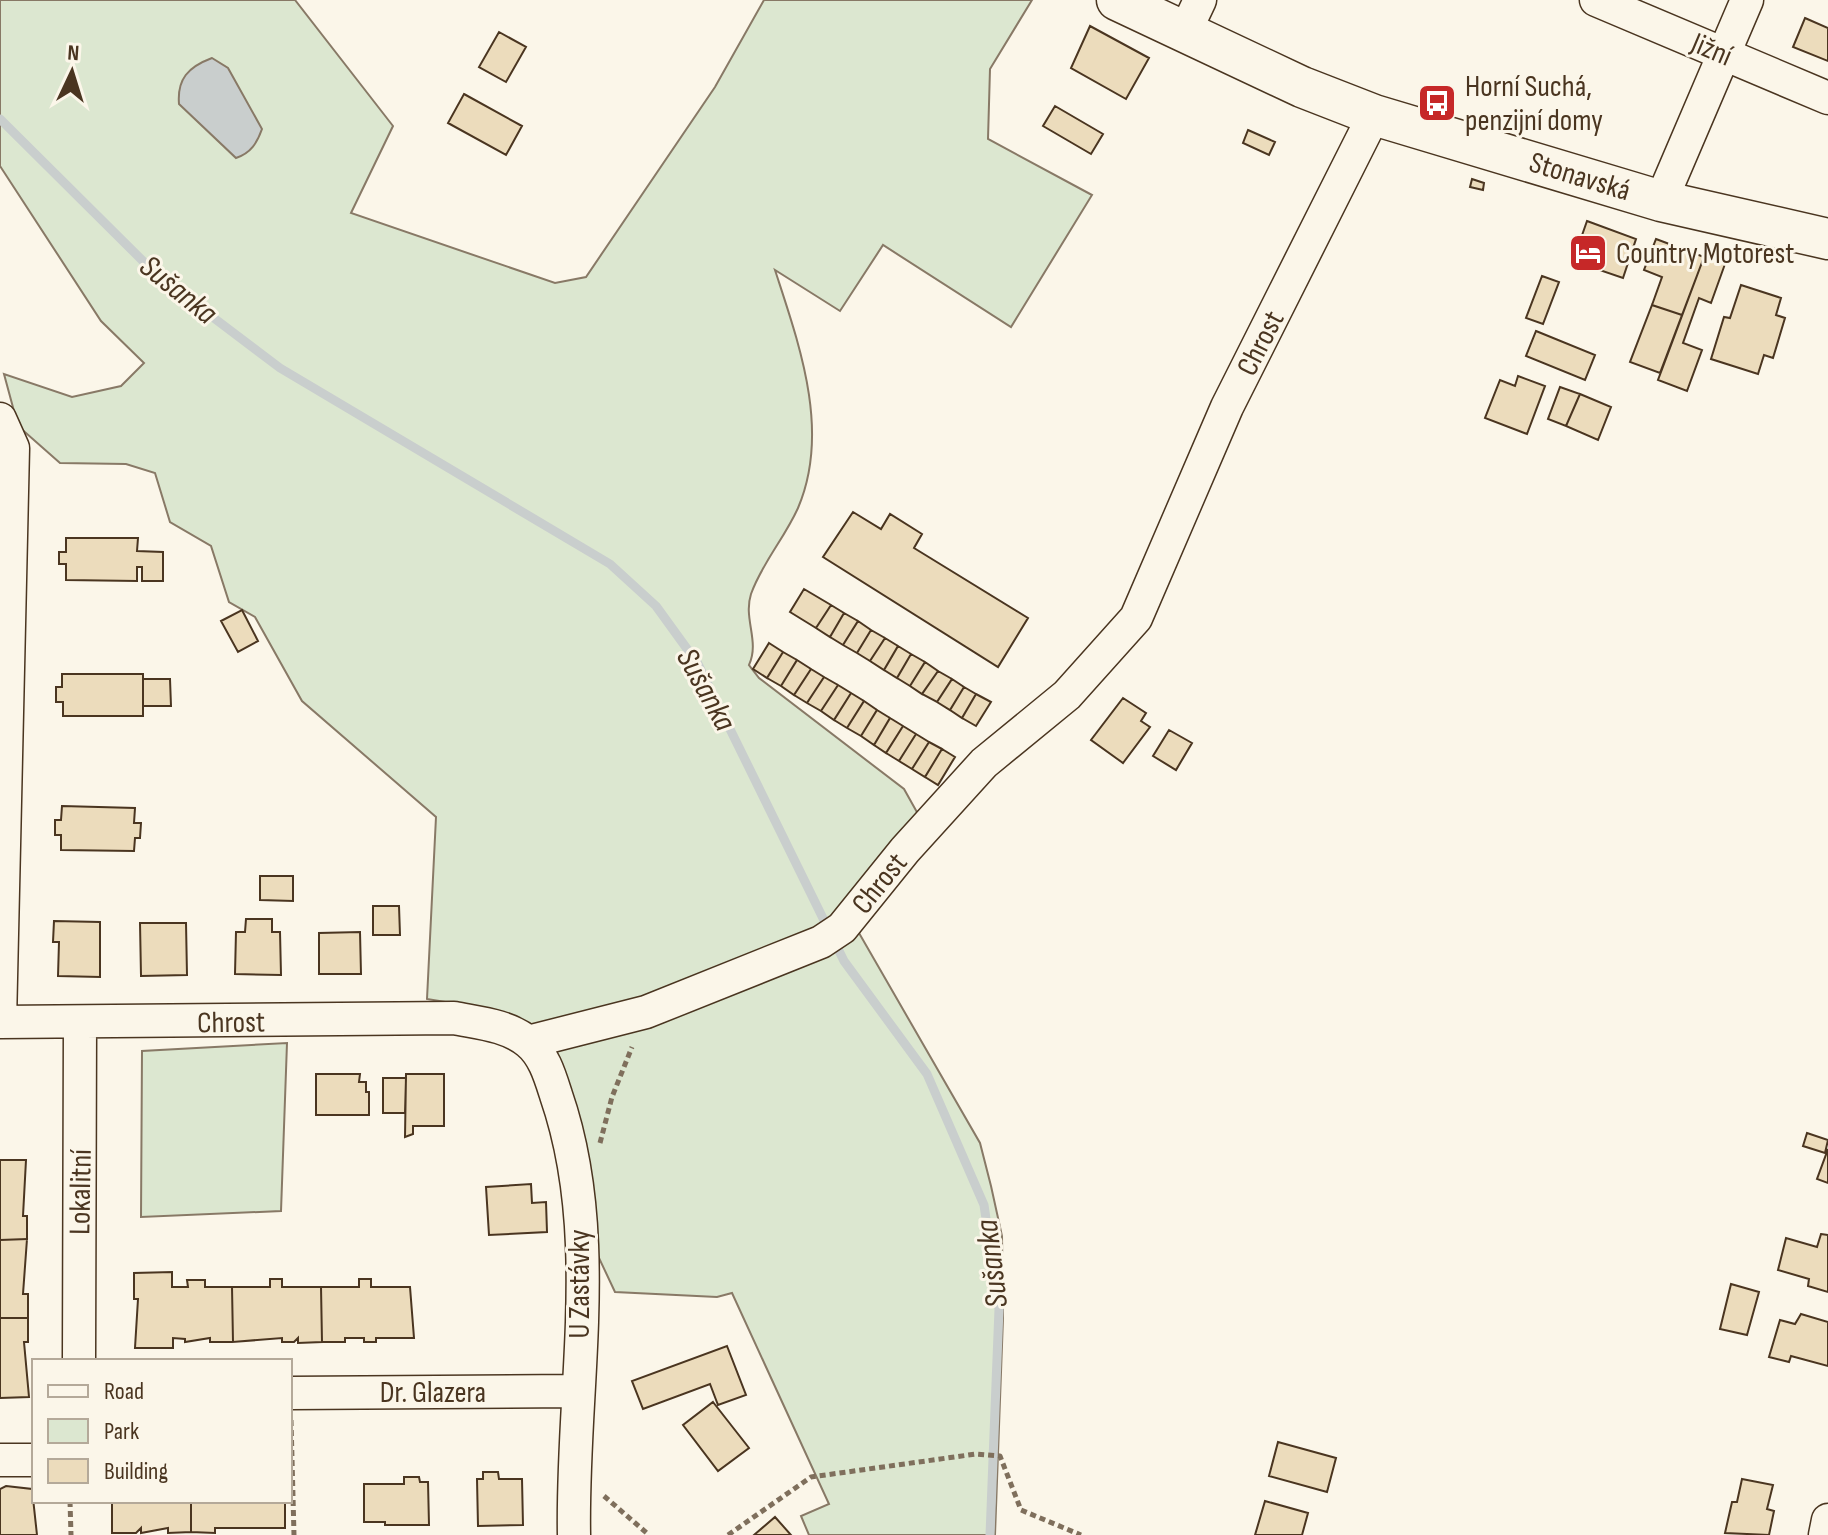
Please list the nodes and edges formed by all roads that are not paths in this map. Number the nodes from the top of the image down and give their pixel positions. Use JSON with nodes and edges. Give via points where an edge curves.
{"nodes":[{"id":1,"x":1117,"y":0,"type":"edge"},
{"id":2,"x":1596,"y":0,"type":"edge"},
{"id":3,"x":1747,"y":0,"type":"edge"},
{"id":4,"x":1192,"y":17,"type":"edge"},
{"id":5,"x":1724,"y":55,"type":"junction"},
{"id":6,"x":1828,"y":98,"type":"edge"},
{"id":7,"x":1374,"y":115,"type":"junction"},
{"id":8,"x":1661,"y":201,"type":"junction"},
{"id":9,"x":1828,"y":239,"type":"edge"},
{"id":10,"x":0,"y":419,"type":"edge"},
{"id":11,"x":0,"y":1022,"type":"edge"},
{"id":12,"x":80,"y":1024,"type":"junction"},
{"id":13,"x":528,"y":1042,"type":"junction"},
{"id":14,"x":79,"y":1359,"type":"edge"},
{"id":15,"x":576,"y":1391,"type":"junction"},
{"id":16,"x":292,"y":1393,"type":"edge"},
{"id":17,"x":0,"y":1460,"type":"edge"},
{"id":18,"x":32,"y":1460,"type":"edge"},
{"id":19,"x":1828,"y":1520,"type":"edge"},
{"id":20,"x":574,"y":1535,"type":"edge"},
{"id":21,"x":1825,"y":1535,"type":"edge"}],
"edges":[{"from":1,"to":4,"type":"main road","name":"Stonavská"},
{"from":2,"to":5,"type":"street","name":"Jižní"},
{"from":3,"to":5,"type":"street"},
{"from":4,"to":7,"type":"main road","name":"Stonavská"},
{"from":5,"to":6,"type":"street","name":"Jižní"},
{"from":5,"to":8,"type":"street"},
{"from":7,"to":8,"type":"main road","name":"Stonavská"},
{"from":7,"to":13,"type":"street","name":"Chrost","via":[[1227,407],[1136,618],[1067,695],[984,763],[832,935],[646,1012]]},
{"from":8,"to":9,"type":"main road","name":"Stonavská"},
{"from":10,"to":11,"type":"street","via":[[13,448]]},
{"from":11,"to":12,"type":"street","name":"Chrost"},
{"from":12,"to":13,"type":"street","name":"Chrost","via":[[454,1018],[500,1026]]},
{"from":12,"to":14,"type":"street","name":"Lokalitní"},
{"from":13,"to":15,"type":"street","name":"U Zastávky","via":[[546,1065],[562,1111],[578,1189],[581,1325]]},
{"from":15,"to":16,"type":"street","name":"Dr. Glazera"},
{"from":15,"to":20,"type":"street","name":"U Zastávky"},
{"from":17,"to":18,"type":"street"},
{"from":19,"to":21,"type":"street"}]}
